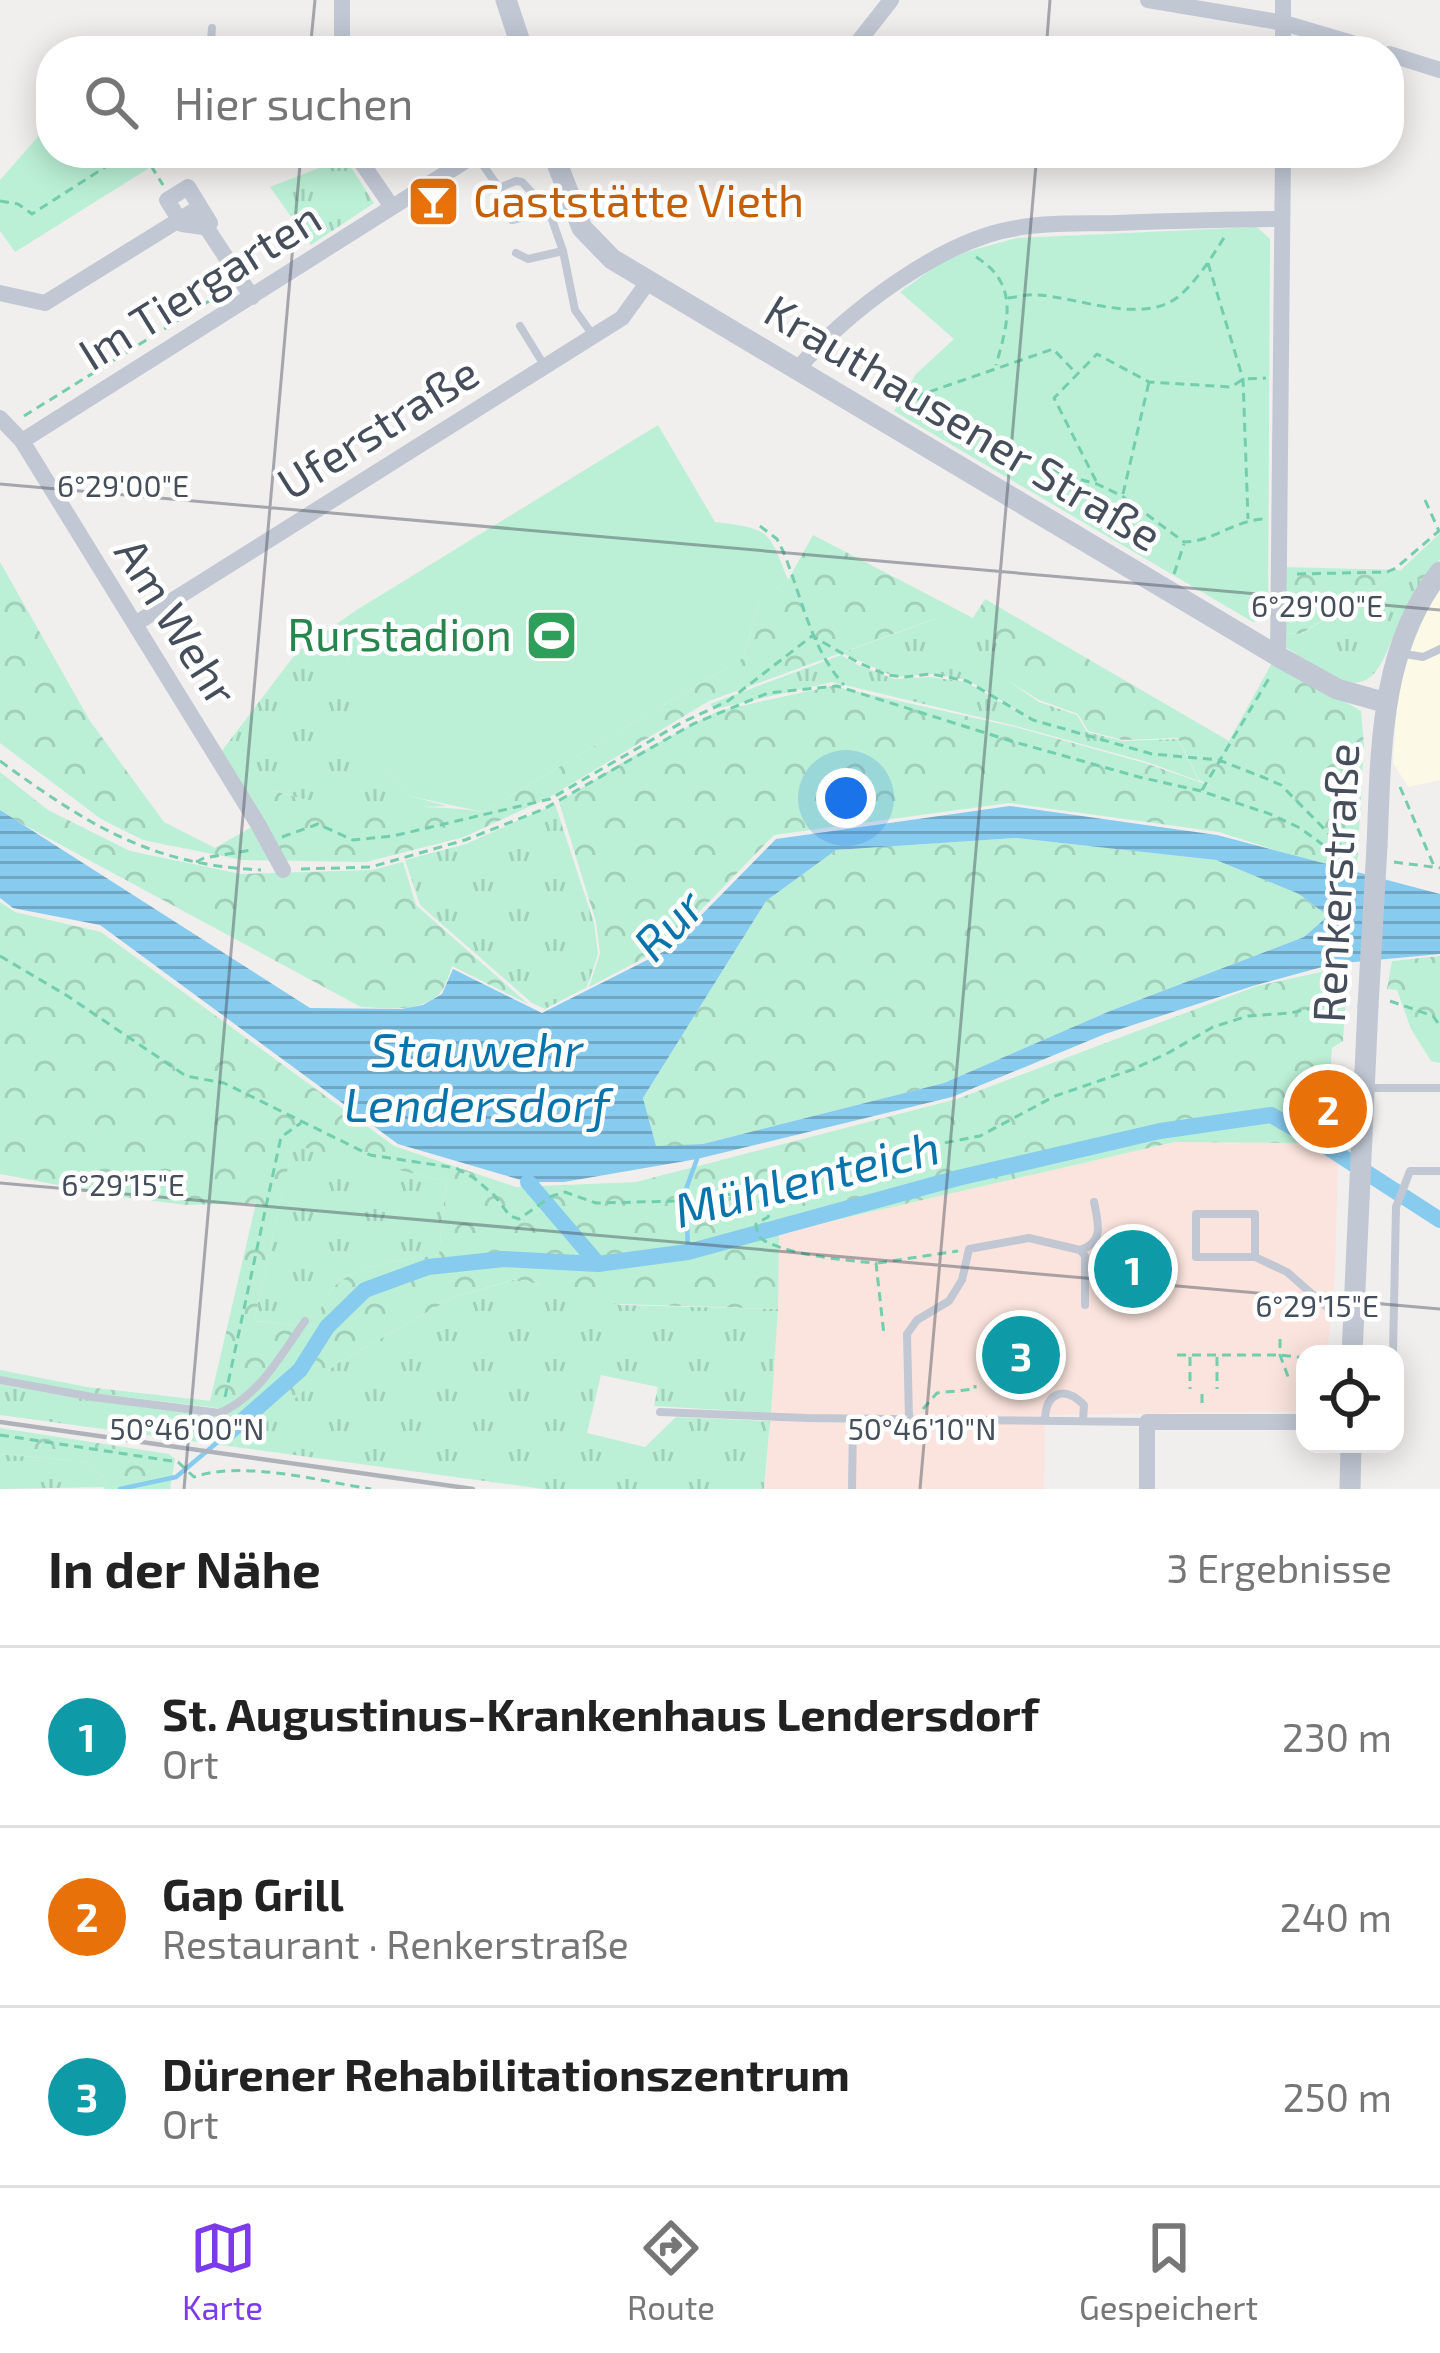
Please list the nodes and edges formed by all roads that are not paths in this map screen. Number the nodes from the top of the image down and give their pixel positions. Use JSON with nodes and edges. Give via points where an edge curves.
{"nodes":[{"id":1,"x":343,"y":0,"type":"edge"},
{"id":2,"x":506,"y":0,"type":"edge"},
{"id":3,"x":891,"y":0,"type":"edge"},
{"id":4,"x":1148,"y":0,"type":"edge"},
{"id":5,"x":1283,"y":0,"type":"edge"},
{"id":6,"x":1284,"y":23,"type":"junction"},
{"id":7,"x":212,"y":28,"type":"dead end"},
{"id":8,"x":211,"y":36,"type":"edge"},
{"id":9,"x":342,"y":36,"type":"edge"},
{"id":10,"x":518,"y":36,"type":"edge"},
{"id":11,"x":863,"y":36,"type":"edge"},
{"id":12,"x":1284,"y":36,"type":"edge"},
{"id":13,"x":1328,"y":36,"type":"edge"},
{"id":14,"x":1404,"y":57,"type":"edge"},
{"id":15,"x":1438,"y":64,"type":"edge"},
{"id":16,"x":365,"y":168,"type":"edge"},
{"id":17,"x":455,"y":168,"type":"edge"},
{"id":18,"x":486,"y":168,"type":"edge"},
{"id":19,"x":559,"y":168,"type":"edge"},
{"id":20,"x":1282,"y":168,"type":"edge"},
{"id":21,"x":392,"y":207,"type":"junction"},
{"id":22,"x":549,"y":211,"type":"junction"},
{"id":23,"x":1282,"y":219,"type":"junction"},
{"id":24,"x":512,"y":220,"type":"dead end"},
{"id":25,"x":563,"y":251,"type":"junction"},
{"id":26,"x":516,"y":253,"type":"dead end"},
{"id":27,"x":648,"y":282,"type":"junction"},
{"id":28,"x":0,"y":293,"type":"edge"},
{"id":29,"x":252,"y":297,"type":"junction"},
{"id":30,"x":520,"y":326,"type":"dead end"},
{"id":31,"x":593,"y":335,"type":"junction"},
{"id":32,"x":545,"y":366,"type":"junction"},
{"id":33,"x":797,"y":370,"type":"junction"},
{"id":34,"x":4,"y":422,"type":"edge"},
{"id":35,"x":22,"y":441,"type":"junction"},
{"id":36,"x":1440,"y":572,"type":"edge"},
{"id":37,"x":135,"y":623,"type":"junction"},
{"id":38,"x":1440,"y":649,"type":"edge"},
{"id":39,"x":1398,"y":652,"type":"junction"},
{"id":40,"x":1280,"y":657,"type":"junction"},
{"id":41,"x":1387,"y":703,"type":"junction"},
{"id":42,"x":283,"y":870,"type":"road end"},
{"id":43,"x":1363,"y":1088,"type":"junction"},
{"id":44,"x":1440,"y":1088,"type":"edge"},
{"id":45,"x":1440,"y":1171,"type":"edge"},
{"id":46,"x":1094,"y":1202,"type":"dead end"},
{"id":47,"x":1080,"y":1250,"type":"junction"},
{"id":48,"x":1255,"y":1257,"type":"junction"},
{"id":49,"x":1085,"y":1305,"type":"dead end"},
{"id":50,"x":1353,"y":1309,"type":"junction"},
{"id":51,"x":305,"y":1322,"type":"dead end"},
{"id":52,"x":1352,"y":1345,"type":"edge"},
{"id":53,"x":1394,"y":1345,"type":"edge"},
{"id":54,"x":0,"y":1380,"type":"edge"},
{"id":55,"x":660,"y":1412,"type":"dead end"},
{"id":56,"x":853,"y":1419,"type":"junction"},
{"id":57,"x":911,"y":1419,"type":"junction"},
{"id":58,"x":1046,"y":1421,"type":"junction"},
{"id":59,"x":1083,"y":1421,"type":"junction"},
{"id":60,"x":1147,"y":1422,"type":"junction"},
{"id":61,"x":1296,"y":1422,"type":"edge"},
{"id":62,"x":1351,"y":1453,"type":"edge"},
{"id":63,"x":853,"y":1489,"type":"edge"},
{"id":64,"x":1147,"y":1489,"type":"edge"},
{"id":65,"x":1351,"y":1489,"type":"edge"}],
"edges":[{"from":1,"to":9,"type":"street"},
{"from":2,"to":10,"type":"street"},
{"from":3,"to":11,"type":"street"},
{"from":4,"to":6,"type":"street"},
{"from":5,"to":6,"type":"street"},
{"from":6,"to":12,"type":"street"},
{"from":6,"to":13,"type":"street"},
{"from":7,"to":8,"type":"lane"},
{"from":14,"to":15,"type":"street"},
{"from":16,"to":21,"type":"street"},
{"from":17,"to":21,"type":"street","name":"Im Tiergarten"},
{"from":18,"to":22,"type":"lane","via":[[499,188],[522,182]]},
{"from":19,"to":27,"type":"street","name":"Krauthausener Straße","via":[[582,228],[603,253]]},
{"from":20,"to":23,"type":"street"},
{"from":21,"to":29,"type":"street","name":"Im Tiergarten"},
{"from":22,"to":24,"type":"lane"},
{"from":22,"to":25,"type":"lane"},
{"from":23,"to":33,"type":"street","via":[[1015,228],[934,259],[851,315]]},
{"from":23,"to":40,"type":"street"},
{"from":25,"to":26,"type":"lane","via":[[528,260]]},
{"from":25,"to":31,"type":"lane","via":[[575,310]]},
{"from":27,"to":31,"type":"street","name":"Uferstraße","via":[[628,312]]},
{"from":27,"to":33,"type":"street","name":"Krauthausener Straße"},
{"from":28,"to":29,"type":"street","via":[[45,303],[195,210]]},
{"from":29,"to":35,"type":"street","name":"Im Tiergarten"},
{"from":30,"to":32,"type":"lane"},
{"from":31,"to":32,"type":"street","name":"Uferstraße"},
{"from":32,"to":37,"type":"street","name":"Uferstraße"},
{"from":33,"to":40,"type":"street","name":"Krauthausener Straße"},
{"from":34,"to":35,"type":"street","name":"Am Wehr"},
{"from":35,"to":37,"type":"street","name":"Am Wehr"},
{"from":36,"to":39,"type":"street","name":"Renkerstraße"},
{"from":37,"to":42,"type":"street","name":"Am Wehr"},
{"from":38,"to":39,"type":"lane","via":[[1423,657]]},
{"from":39,"to":41,"type":"street","name":"Renkerstraße"},
{"from":40,"to":41,"type":"street","name":"Krauthausener Straße","via":[[1337,689]]},
{"from":41,"to":43,"type":"street","name":"Renkerstraße","bridge":true},
{"from":43,"to":44,"type":"lane"},
{"from":43,"to":50,"type":"street","name":"Renkerstraße"},
{"from":45,"to":53,"type":"lane","via":[[1410,1171],[1396,1207]]},
{"from":46,"to":47,"type":"lane","via":[[1099,1234]]},
{"from":47,"to":49,"type":"lane"},
{"from":47,"to":57,"type":"lane","via":[[1028,1238],[969,1249],[949,1301],[907,1334]]},
{"from":48,"to":48,"type":"lane","via":[[1255,1214],[1196,1214],[1196,1257]]},
{"from":48,"to":50,"type":"lane","via":[[1287,1272],[1328,1308]]},
{"from":50,"to":52,"type":"street","name":"Renkerstraße"},
{"from":51,"to":54,"type":"lane","via":[[250,1394],[220,1413]]},
{"from":55,"to":56,"type":"lane"},
{"from":56,"to":57,"type":"lane"},
{"from":56,"to":63,"type":"lane"},
{"from":57,"to":58,"type":"lane"},
{"from":58,"to":59,"type":"lane"},
{"from":58,"to":59,"type":"lane","via":[[1059,1394],[1084,1405]]},
{"from":59,"to":60,"type":"lane"},
{"from":60,"to":61,"type":"street"},
{"from":60,"to":64,"type":"street"},
{"from":62,"to":65,"type":"street"}]}
